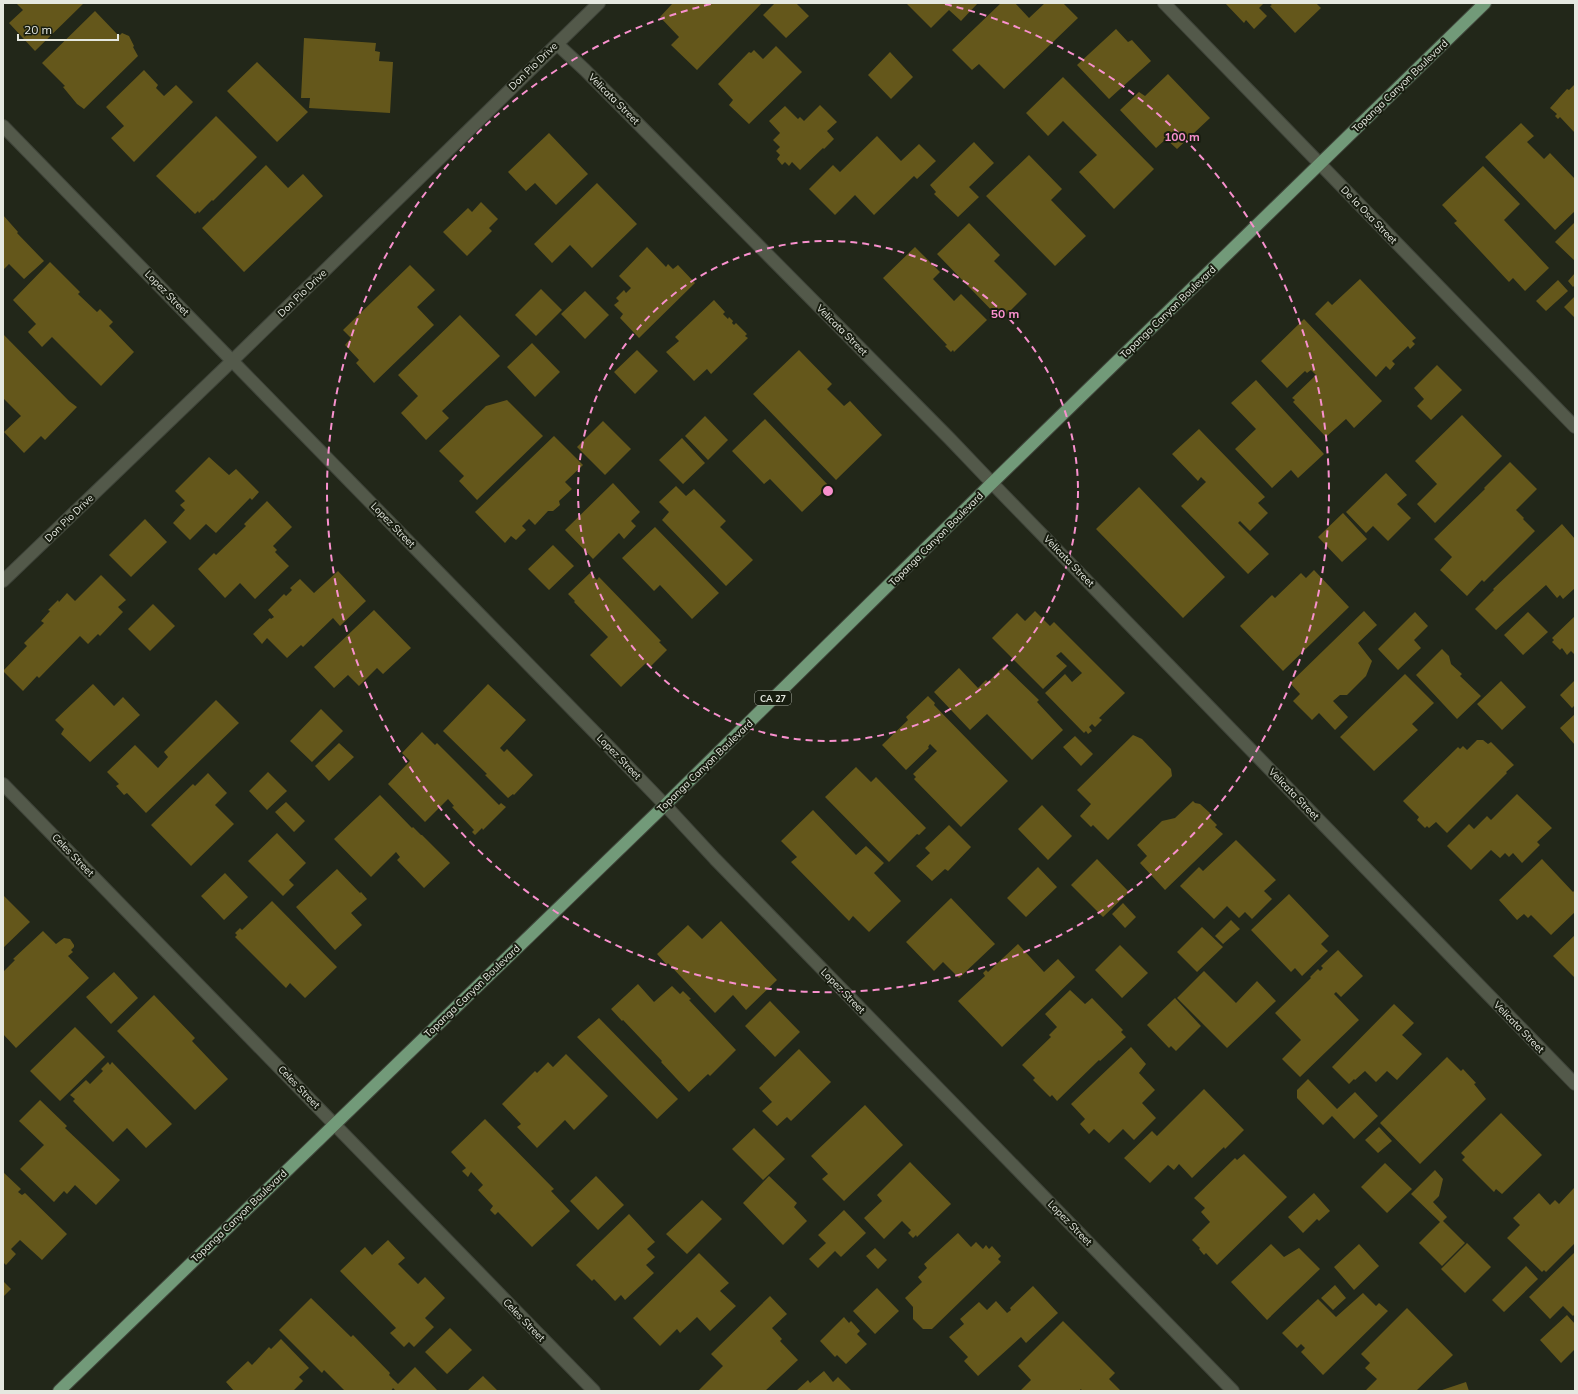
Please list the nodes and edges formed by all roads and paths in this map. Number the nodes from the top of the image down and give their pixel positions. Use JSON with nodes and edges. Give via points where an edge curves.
{"nodes":[{"id":1,"x":599,"y":3,"type":"edge"},
{"id":2,"x":1164,"y":3,"type":"edge"},
{"id":3,"x":1485,"y":3,"type":"edge"},
{"id":4,"x":557,"y":44,"type":"junction"},
{"id":5,"x":3,"y":126,"type":"edge"},
{"id":6,"x":1320,"y":164,"type":"junction"},
{"id":7,"x":232,"y":361,"type":"junction"},
{"id":8,"x":1575,"y":428,"type":"edge"},
{"id":9,"x":992,"y":483,"type":"junction"},
{"id":10,"x":3,"y":581,"type":"edge"},
{"id":11,"x":3,"y":784,"type":"edge"},
{"id":12,"x":665,"y":805,"type":"junction"},
{"id":13,"x":1575,"y":1084,"type":"edge"},
{"id":14,"x":334,"y":1123,"type":"junction"},
{"id":15,"x":59,"y":1391,"type":"edge"},
{"id":16,"x":594,"y":1391,"type":"edge"},
{"id":17,"x":1233,"y":1391,"type":"edge"}],
"edges":[{"from":1,"to":4,"type":"street","name":"Don Pio Drive"},
{"from":2,"to":6,"type":"street","name":"De la Osa Street"},
{"from":3,"to":6,"type":"main road","name":"Topanga Canyon Boulevard","number":"CA 27"},
{"from":4,"to":7,"type":"street","name":"Don Pio Drive"},
{"from":4,"to":9,"type":"street","name":"Velicata Street"},
{"from":5,"to":7,"type":"street","name":"Lopez Street"},
{"from":6,"to":8,"type":"street","name":"De la Osa Street"},
{"from":6,"to":9,"type":"main road","name":"Topanga Canyon Boulevard","number":"CA 27"},
{"from":7,"to":10,"type":"street","name":"Don Pio Drive"},
{"from":7,"to":12,"type":"street","name":"Lopez Street"},
{"from":9,"to":12,"type":"main road","name":"Topanga Canyon Boulevard","number":"CA 27"},
{"from":9,"to":13,"type":"street","name":"Velicata Street"},
{"from":11,"to":14,"type":"street","name":"Celes Street"},
{"from":12,"to":14,"type":"main road","name":"Topanga Canyon Boulevard","number":"CA 27"},
{"from":12,"to":17,"type":"street","name":"Lopez Street","via":[[715,860]]},
{"from":14,"to":15,"type":"main road","name":"Topanga Canyon Boulevard","number":"CA 27"},
{"from":14,"to":16,"type":"street","name":"Celes Street"}]}
